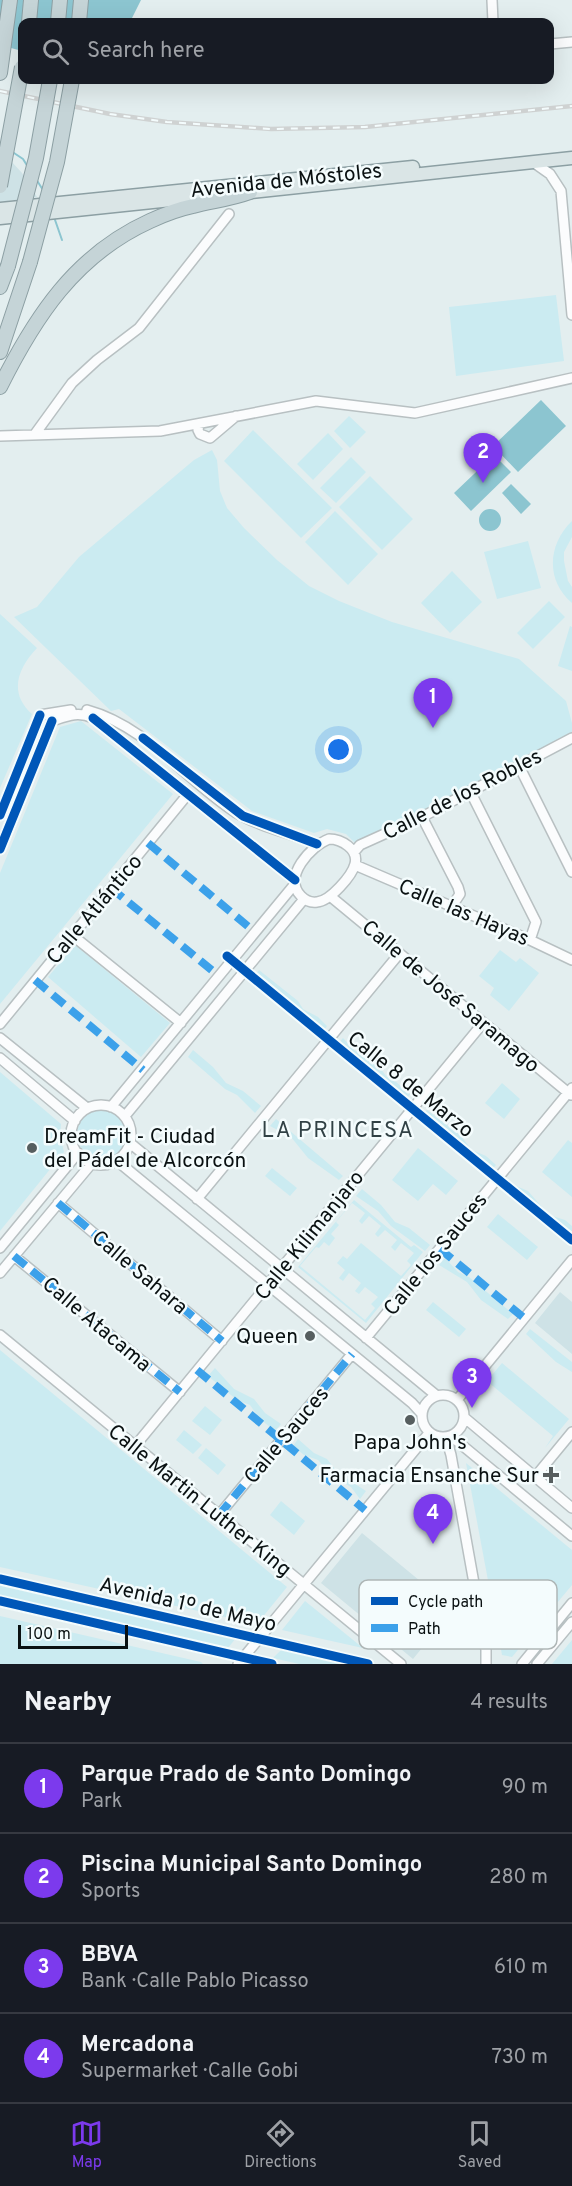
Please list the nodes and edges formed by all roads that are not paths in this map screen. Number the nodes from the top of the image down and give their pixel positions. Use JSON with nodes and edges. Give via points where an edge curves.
{"nodes":[{"id":1,"x":10,"y":0,"type":"edge"},
{"id":2,"x":31,"y":0,"type":"edge"},
{"id":3,"x":60,"y":0,"type":"edge"},
{"id":4,"x":81,"y":0,"type":"edge"},
{"id":5,"x":492,"y":0,"type":"edge"},
{"id":6,"x":29,"y":18,"type":"edge"},
{"id":7,"x":58,"y":18,"type":"edge"},
{"id":8,"x":79,"y":18,"type":"edge"},
{"id":9,"x":493,"y":18,"type":"edge"},
{"id":10,"x":572,"y":42,"type":"edge"},
{"id":11,"x":554,"y":44,"type":"edge"},
{"id":12,"x":0,"y":73,"type":"edge"},
{"id":13,"x":19,"y":84,"type":"edge"},
{"id":14,"x":49,"y":84,"type":"edge"},
{"id":15,"x":71,"y":84,"type":"edge"},
{"id":16,"x":572,"y":151,"type":"edge"},
{"id":17,"x":572,"y":158,"type":"edge"},
{"id":18,"x":532,"y":162,"type":"junction"},
{"id":19,"x":0,"y":186,"type":"edge"},
{"id":20,"x":250,"y":192,"type":"junction"},
{"id":21,"x":50,"y":208,"type":"junction"},
{"id":22,"x":0,"y":209,"type":"edge"},
{"id":23,"x":229,"y":214,"type":"dead end"},
{"id":24,"x":0,"y":218,"type":"edge"},
{"id":25,"x":24,"y":281,"type":"junction"},
{"id":26,"x":0,"y":287,"type":"edge"},
{"id":27,"x":572,"y":315,"type":"edge"},
{"id":28,"x":0,"y":337,"type":"edge"},
{"id":29,"x":0,"y":352,"type":"edge"},
{"id":30,"x":572,"y":378,"type":"edge"},
{"id":31,"x":0,"y":387,"type":"edge"},
{"id":32,"x":236,"y":416,"type":"junction"},
{"id":33,"x":199,"y":424,"type":"junction"},
{"id":34,"x":35,"y":434,"type":"junction"},
{"id":35,"x":0,"y":436,"type":"edge"},
{"id":36,"x":571,"y":741,"type":"edge"},
{"id":37,"x":519,"y":766,"type":"junction"},
{"id":38,"x":471,"y":791,"type":"junction"},
{"id":39,"x":189,"y":794,"type":"junction"},
{"id":40,"x":0,"y":815,"type":"edge"},
{"id":41,"x":422,"y":817,"type":"junction"},
{"id":42,"x":317,"y":844,"type":"junction"},
{"id":43,"x":0,"y":849,"type":"edge"},
{"id":44,"x":354,"y":852,"type":"junction"},
{"id":45,"x":355,"y":865,"type":"junction"},
{"id":46,"x":572,"y":872,"type":"edge"},
{"id":47,"x":294,"y":882,"type":"junction"},
{"id":48,"x":330,"y":896,"type":"junction"},
{"id":49,"x":304,"y":899,"type":"junction"},
{"id":50,"x":452,"y":906,"type":"junction"},
{"id":51,"x":72,"y":935,"type":"junction"},
{"id":52,"x":530,"y":940,"type":"junction"},
{"id":53,"x":399,"y":954,"type":"junction"},
{"id":54,"x":572,"y":960,"type":"edge"},
{"id":55,"x":181,"y":1023,"type":"junction"},
{"id":56,"x":483,"y":1023,"type":"junction"},
{"id":57,"x":0,"y":1024,"type":"edge"},
{"id":58,"x":0,"y":1038,"type":"edge"},
{"id":59,"x":0,"y":1058,"type":"edge"},
{"id":60,"x":571,"y":1092,"type":"edge"},
{"id":61,"x":111,"y":1107,"type":"junction"},
{"id":62,"x":87,"y":1108,"type":"junction"},
{"id":63,"x":125,"y":1116,"type":"junction"},
{"id":64,"x":75,"y":1121,"type":"junction"},
{"id":65,"x":130,"y":1143,"type":"junction"},
{"id":66,"x":78,"y":1153,"type":"junction"},
{"id":67,"x":116,"y":1160,"type":"junction"},
{"id":68,"x":92,"y":1162,"type":"junction"},
{"id":69,"x":197,"y":1199,"type":"junction"},
{"id":70,"x":58,"y":1203,"type":"junction"},
{"id":71,"x":0,"y":1248,"type":"edge"},
{"id":72,"x":14,"y":1256,"type":"junction"},
{"id":73,"x":572,"y":1260,"type":"edge"},
{"id":74,"x":282,"y":1268,"type":"junction"},
{"id":75,"x":0,"y":1273,"type":"edge"},
{"id":76,"x":268,"y":1285,"type":"junction"},
{"id":77,"x":0,"y":1335,"type":"edge"},
{"id":78,"x":366,"y":1338,"type":"junction"},
{"id":79,"x":222,"y":1341,"type":"junction"},
{"id":80,"x":352,"y":1354,"type":"junction"},
{"id":81,"x":180,"y":1392,"type":"junction"},
{"id":82,"x":437,"y":1396,"type":"junction"},
{"id":83,"x":457,"y":1400,"type":"junction"},
{"id":84,"x":422,"y":1414,"type":"junction"},
{"id":85,"x":465,"y":1418,"type":"junction"},
{"id":86,"x":572,"y":1432,"type":"edge"},
{"id":87,"x":429,"y":1433,"type":"junction"},
{"id":88,"x":448,"y":1437,"type":"junction"},
{"id":89,"x":135,"y":1446,"type":"junction"},
{"id":90,"x":535,"y":1478,"type":"junction"},
{"id":91,"x":572,"y":1508,"type":"edge"},
{"id":92,"x":219,"y":1515,"type":"junction"},
{"id":93,"x":572,"y":1536,"type":"edge"},
{"id":94,"x":0,"y":1579,"type":"edge"},
{"id":95,"x":473,"y":1580,"type":"edge"},
{"id":96,"x":304,"y":1585,"type":"junction"},
{"id":97,"x":0,"y":1601,"type":"edge"},
{"id":98,"x":572,"y":1602,"type":"edge"},
{"id":99,"x":557,"y":1621,"type":"edge"},
{"id":100,"x":572,"y":1622,"type":"edge"},
{"id":101,"x":359,"y":1630,"type":"edge"},
{"id":102,"x":259,"y":1639,"type":"junction"},
{"id":103,"x":557,"y":1640,"type":"edge"},
{"id":104,"x":383,"y":1649,"type":"edge"},
{"id":105,"x":534,"y":1649,"type":"edge"},
{"id":106,"x":550,"y":1649,"type":"edge"},
{"id":107,"x":241,"y":1661,"type":"edge"},
{"id":108,"x":272,"y":1664,"type":"edge"},
{"id":109,"x":368,"y":1664,"type":"edge"},
{"id":110,"x":401,"y":1664,"type":"edge"},
{"id":111,"x":522,"y":1664,"type":"edge"},
{"id":112,"x":537,"y":1664,"type":"edge"}],
"edges":[{"from":1,"to":12,"type":"highway"},
{"from":2,"to":6,"type":"highway"},
{"from":3,"to":7,"type":"highway"},
{"from":4,"to":8,"type":"highway"},
{"from":5,"to":9,"type":"street"},
{"from":10,"to":11,"type":"street"},
{"from":13,"to":19,"type":"highway","bridge":true},
{"from":14,"to":26,"type":"highway","bridge":true,"via":[[36,158]]},
{"from":15,"to":25,"type":"highway","bridge":true,"via":[[57,162]]},
{"from":16,"to":21,"type":"main road","name":"Avenida de Móstoles"},
{"from":17,"to":18,"type":"main road","name":"Avenida de Móstoles"},
{"from":18,"to":20,"type":"main road","name":"Avenida de Móstoles"},
{"from":18,"to":27,"type":"street","via":[[550,174],[561,191]]},
{"from":20,"to":21,"type":"main road","name":"Avenida de Móstoles"},
{"from":20,"to":31,"type":"highway","via":[[150,221],[96,254],[46,306]]},
{"from":21,"to":22,"type":"main road","name":"Avenida de Móstoles"},
{"from":21,"to":24,"type":"main road","name":"Avenida de Móstoles"},
{"from":23,"to":34,"type":"street","via":[[140,328],[72,383]]},
{"from":25,"to":28,"type":"highway"},
{"from":25,"to":29,"type":"highway"},
{"from":30,"to":32,"type":"street","via":[[415,413],[316,401]]},
{"from":32,"to":33,"type":"street"},
{"from":32,"to":33,"type":"street","via":[[210,438],[200,434]]},
{"from":33,"to":34,"type":"street","via":[[160,431]]},
{"from":34,"to":35,"type":"street"},
{"from":36,"to":37,"type":"street","name":"Calle de los Robles"},
{"from":37,"to":38,"type":"street","name":"Calle de los Robles"},
{"from":37,"to":46,"type":"street"},
{"from":38,"to":41,"type":"street","name":"Calle de los Robles"},
{"from":38,"to":52,"type":"street","via":[[536,922]]},
{"from":39,"to":43,"type":"street","via":[[93,718],[76,713],[52,721]]},
{"from":39,"to":47,"type":"street"},
{"from":39,"to":51,"type":"street","name":"Calle Atlántico"},
{"from":40,"to":42,"type":"street","via":[[40,715],[80,709],[97,713],[143,738],[243,816]]},
{"from":41,"to":44,"type":"street","name":"Calle de los Robles","via":[[360,845]]},
{"from":41,"to":50,"type":"street","via":[[458,887],[460,894]]},
{"from":42,"to":44,"type":"street","via":[[333,839]]},
{"from":42,"to":47,"type":"street","via":[[296,870]]},
{"from":44,"to":45,"type":"street"},
{"from":45,"to":48,"type":"street"},
{"from":45,"to":50,"type":"street","name":"Calle las Hayas"},
{"from":47,"to":49,"type":"street"},
{"from":47,"to":55,"type":"street"},
{"from":48,"to":49,"type":"street","via":[[320,902]]},
{"from":48,"to":53,"type":"street","name":"Calle de José Saramago"},
{"from":49,"to":63,"type":"street"},
{"from":50,"to":52,"type":"street","name":"Calle las Hayas"},
{"from":51,"to":55,"type":"street"},
{"from":51,"to":57,"type":"street","name":"Calle Atlántico"},
{"from":52,"to":54,"type":"street","name":"Calle las Hayas"},
{"from":53,"to":56,"type":"street","name":"Calle de José Saramago"},
{"from":53,"to":69,"type":"street"},
{"from":55,"to":61,"type":"street"},
{"from":56,"to":60,"type":"street","name":"Calle de José Saramago"},
{"from":56,"to":74,"type":"street","name":"Calle Kilimanjaro"},
{"from":58,"to":62,"type":"street"},
{"from":59,"to":64,"type":"street"},
{"from":60,"to":78,"type":"street","name":"Calle los Sauces"},
{"from":61,"to":62,"type":"street"},
{"from":61,"to":63,"type":"street"},
{"from":62,"to":64,"type":"street"},
{"from":63,"to":65,"type":"street"},
{"from":64,"to":66,"type":"street","via":[[71,1138]]},
{"from":65,"to":67,"type":"street"},
{"from":65,"to":69,"type":"street"},
{"from":66,"to":68,"type":"street"},
{"from":66,"to":71,"type":"street"},
{"from":67,"to":68,"type":"street"},
{"from":67,"to":76,"type":"street"},
{"from":68,"to":70,"type":"street"},
{"from":69,"to":74,"type":"street"},
{"from":70,"to":72,"type":"street"},
{"from":70,"to":79,"type":"street","name":"Calle Sahara"},
{"from":72,"to":75,"type":"street"},
{"from":72,"to":81,"type":"street","name":"Calle Atacama"},
{"from":73,"to":83,"type":"street"},
{"from":74,"to":76,"type":"street","name":"Calle Kilimanjaro"},
{"from":74,"to":78,"type":"street"},
{"from":76,"to":79,"type":"street","name":"Calle Kilimanjaro"},
{"from":76,"to":80,"type":"street"},
{"from":77,"to":89,"type":"street","name":"Calle Martin Luther King"},
{"from":78,"to":82,"type":"street"},
{"from":79,"to":81,"type":"street","name":"Calle Kilimanjaro"},
{"from":80,"to":84,"type":"street"},
{"from":80,"to":92,"type":"street","name":"Calle Sauces"},
{"from":81,"to":89,"type":"street","name":"Calle Kilimanjaro"},
{"from":82,"to":83,"type":"street"},
{"from":82,"to":84,"type":"street","via":[[428,1401]]},
{"from":83,"to":85,"type":"street"},
{"from":84,"to":87,"type":"street"},
{"from":85,"to":88,"type":"street","via":[[460,1430]]},
{"from":85,"to":90,"type":"street"},
{"from":86,"to":90,"type":"street"},
{"from":87,"to":88,"type":"street"},
{"from":87,"to":96,"type":"street"},
{"from":88,"to":93,"type":"street"},
{"from":88,"to":95,"type":"street"},
{"from":89,"to":92,"type":"street","name":"Calle Martin Luther King"},
{"from":90,"to":91,"type":"street"},
{"from":92,"to":96,"type":"street","name":"Calle Martin Luther King"},
{"from":94,"to":102,"type":"street","name":"Avenida 1º de Mayo"},
{"from":96,"to":101,"type":"street","name":"Calle Martin Luther King"},
{"from":96,"to":102,"type":"street"},
{"from":97,"to":107,"type":"street","name":"Avenida 1º de Mayo"},
{"from":98,"to":99,"type":"street"},
{"from":100,"to":103,"type":"street"},
{"from":102,"to":107,"type":"street"},
{"from":102,"to":109,"type":"street","name":"Avenida 1º de Mayo"},
{"from":104,"to":110,"type":"street","name":"Calle Martin Luther King"},
{"from":105,"to":111,"type":"street"},
{"from":106,"to":112,"type":"street"},
{"from":107,"to":108,"type":"street","name":"Avenida 1º de Mayo"}]}
